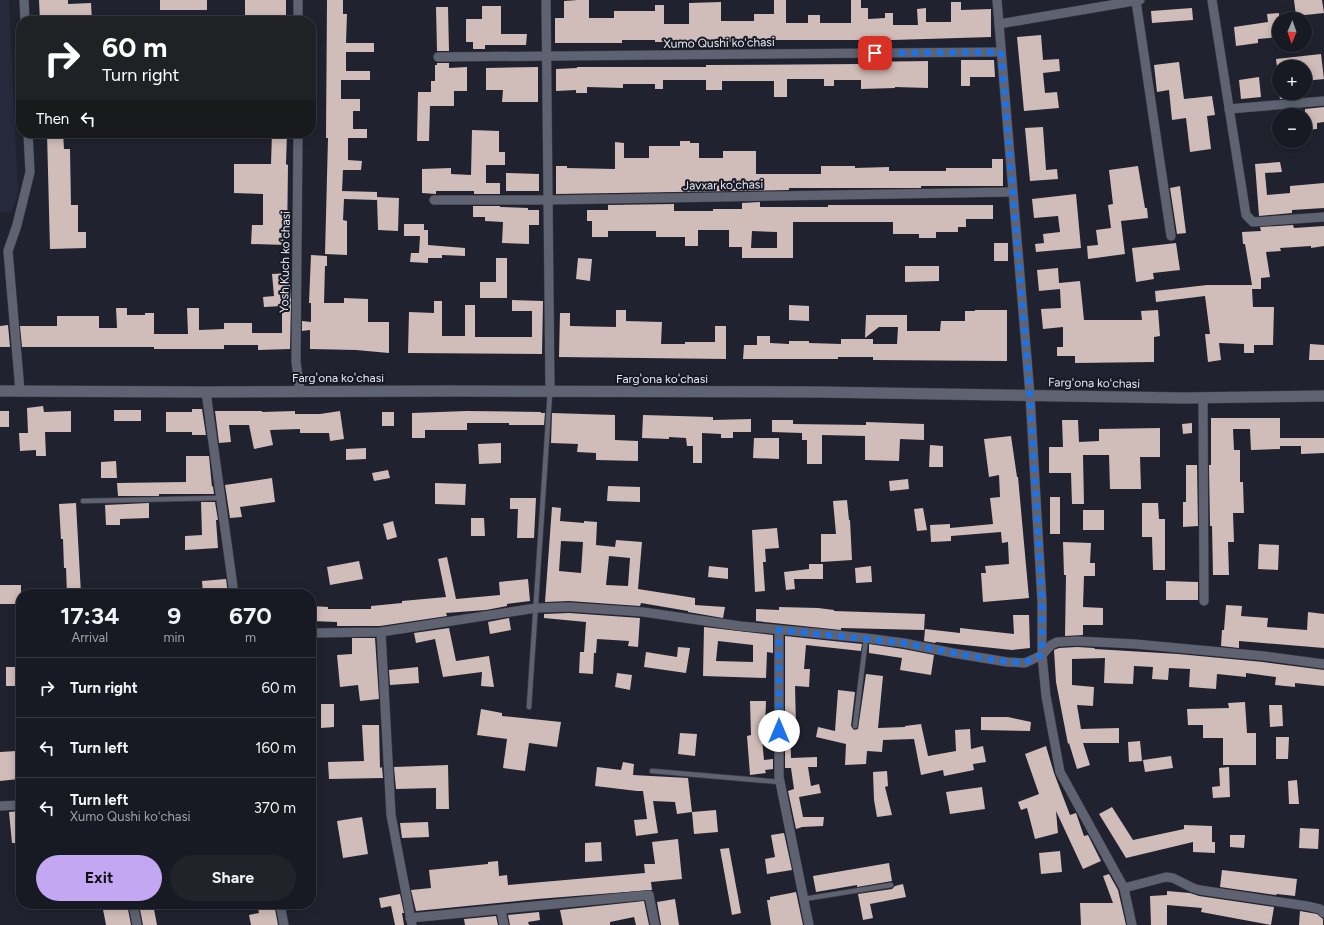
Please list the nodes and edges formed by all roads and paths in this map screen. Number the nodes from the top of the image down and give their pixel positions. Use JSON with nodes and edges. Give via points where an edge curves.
{"nodes":[{"id":1,"x":24,"y":0,"type":"edge"},
{"id":2,"x":298,"y":0,"type":"edge"},
{"id":3,"x":546,"y":0,"type":"edge"},
{"id":4,"x":997,"y":0,"type":"edge"},
{"id":5,"x":1138,"y":0,"type":"edge"},
{"id":6,"x":1212,"y":0,"type":"edge"},
{"id":7,"x":25,"y":16,"type":"edge"},
{"id":8,"x":298,"y":16,"type":"edge"},
{"id":9,"x":998,"y":24,"type":"junction"},
{"id":10,"x":1001,"y":52,"type":"junction"},
{"id":11,"x":438,"y":57,"type":"dead end"},
{"id":12,"x":546,"y":57,"type":"junction"},
{"id":13,"x":1324,"y":101,"type":"edge"},
{"id":14,"x":1229,"y":109,"type":"junction"},
{"id":15,"x":28,"y":138,"type":"edge"},
{"id":16,"x":298,"y":138,"type":"edge"},
{"id":17,"x":1012,"y":192,"type":"junction"},
{"id":18,"x":434,"y":200,"type":"dead end"},
{"id":19,"x":548,"y":200,"type":"junction"},
{"id":20,"x":1324,"y":217,"type":"edge"},
{"id":21,"x":1171,"y":236,"type":"dead end"},
{"id":22,"x":0,"y":391,"type":"edge"},
{"id":23,"x":20,"y":391,"type":"junction"},
{"id":24,"x":300,"y":391,"type":"junction"},
{"id":25,"x":206,"y":392,"type":"junction"},
{"id":26,"x":550,"y":392,"type":"junction"},
{"id":27,"x":1030,"y":395,"type":"junction"},
{"id":28,"x":1324,"y":396,"type":"edge"},
{"id":29,"x":1202,"y":398,"type":"junction"},
{"id":30,"x":220,"y":498,"type":"junction"},
{"id":31,"x":83,"y":501,"type":"dead end"},
{"id":32,"x":233,"y":589,"type":"edge"},
{"id":33,"x":1204,"y":601,"type":"dead end"},
{"id":34,"x":536,"y":608,"type":"junction"},
{"id":35,"x":779,"y":630,"type":"junction"},
{"id":36,"x":381,"y":632,"type":"junction"},
{"id":37,"x":316,"y":633,"type":"edge"},
{"id":38,"x":866,"y":638,"type":"junction"},
{"id":39,"x":1042,"y":655,"type":"junction"},
{"id":40,"x":1324,"y":664,"type":"edge"},
{"id":41,"x":529,"y":707,"type":"dead end"},
{"id":42,"x":855,"y":726,"type":"dead end"},
{"id":43,"x":652,"y":771,"type":"dead end"},
{"id":44,"x":780,"y":782,"type":"junction"},
{"id":45,"x":16,"y":805,"type":"edge"},
{"id":46,"x":0,"y":806,"type":"edge"},
{"id":47,"x":891,"y":885,"type":"dead end"},
{"id":48,"x":1124,"y":888,"type":"junction"},
{"id":49,"x":804,"y":900,"type":"junction"},
{"id":50,"x":134,"y":909,"type":"edge"},
{"id":51,"x":281,"y":909,"type":"edge"},
{"id":52,"x":501,"y":910,"type":"junction"},
{"id":53,"x":1324,"y":913,"type":"edge"},
{"id":54,"x":411,"y":922,"type":"edge"},
{"id":55,"x":137,"y":925,"type":"edge"},
{"id":56,"x":284,"y":925,"type":"edge"},
{"id":57,"x":504,"y":925,"type":"edge"},
{"id":58,"x":655,"y":925,"type":"edge"},
{"id":59,"x":809,"y":925,"type":"edge"},
{"id":60,"x":1132,"y":925,"type":"edge"}],
"edges":[{"from":1,"to":7,"type":"street"},
{"from":2,"to":8,"type":"street"},
{"from":3,"to":12,"type":"street"},
{"from":4,"to":9,"type":"street"},
{"from":5,"to":9,"type":"street"},
{"from":5,"to":21,"type":"street"},
{"from":6,"to":14,"type":"street"},
{"from":9,"to":10,"type":"street"},
{"from":10,"to":12,"type":"street","name":"Xumo Qushi koʻchasi"},
{"from":10,"to":17,"type":"street"},
{"from":11,"to":12,"type":"street","name":"Xumo Qushi koʻchasi"},
{"from":12,"to":19,"type":"street"},
{"from":13,"to":14,"type":"street"},
{"from":14,"to":20,"type":"street","via":[[1246,215],[1253,222]]},
{"from":15,"to":23,"type":"street","via":[[30,172],[8,251]]},
{"from":16,"to":24,"type":"street","name":"Yosh Kuch koʻchasi","via":[[296,362]]},
{"from":17,"to":19,"type":"street","name":"Javxar koʻchasi"},
{"from":17,"to":27,"type":"street"},
{"from":18,"to":19,"type":"street","name":"Javxar koʻchasi"},
{"from":19,"to":26,"type":"street"},
{"from":22,"to":23,"type":"street","name":"Fargʻona koʻchasi"},
{"from":23,"to":25,"type":"street","name":"Fargʻona koʻchasi"},
{"from":24,"to":25,"type":"street","name":"Fargʻona koʻchasi"},
{"from":24,"to":26,"type":"street","name":"Fargʻona koʻchasi"},
{"from":25,"to":30,"type":"street"},
{"from":26,"to":27,"type":"street","name":"Fargʻona koʻchasi"},
{"from":26,"to":34,"type":"lane"},
{"from":27,"to":29,"type":"street","name":"Fargʻona koʻchasi"},
{"from":27,"to":39,"type":"street","via":[[1042,602]]},
{"from":28,"to":29,"type":"street","name":"Fargʻona koʻchasi"},
{"from":29,"to":33,"type":"street"},
{"from":30,"to":31,"type":"lane"},
{"from":30,"to":32,"type":"street"},
{"from":34,"to":35,"type":"street","via":[[569,607],[643,612]]},
{"from":34,"to":36,"type":"street"},
{"from":34,"to":41,"type":"lane"},
{"from":35,"to":38,"type":"street"},
{"from":35,"to":44,"type":"street"},
{"from":36,"to":37,"type":"street"},
{"from":36,"to":54,"type":"street","via":[[391,815]]},
{"from":38,"to":39,"type":"street","via":[[1007,662],[1025,662]]},
{"from":38,"to":42,"type":"lane"},
{"from":39,"to":40,"type":"street","via":[[1057,642],[1077,642],[1135,644]]},
{"from":39,"to":48,"type":"street","via":[[1046,696],[1060,772]]},
{"from":43,"to":44,"type":"lane"},
{"from":44,"to":49,"type":"street"},
{"from":45,"to":46,"type":"street"},
{"from":47,"to":49,"type":"lane"},
{"from":48,"to":53,"type":"street","via":[[1166,877],[1200,890],[1307,906],[1320,909]]},
{"from":48,"to":60,"type":"street"},
{"from":49,"to":59,"type":"street"},
{"from":50,"to":55,"type":"street"},
{"from":51,"to":56,"type":"street"},
{"from":52,"to":54,"type":"street"},
{"from":52,"to":57,"type":"street"},
{"from":52,"to":58,"type":"street","via":[[649,895]]}]}
